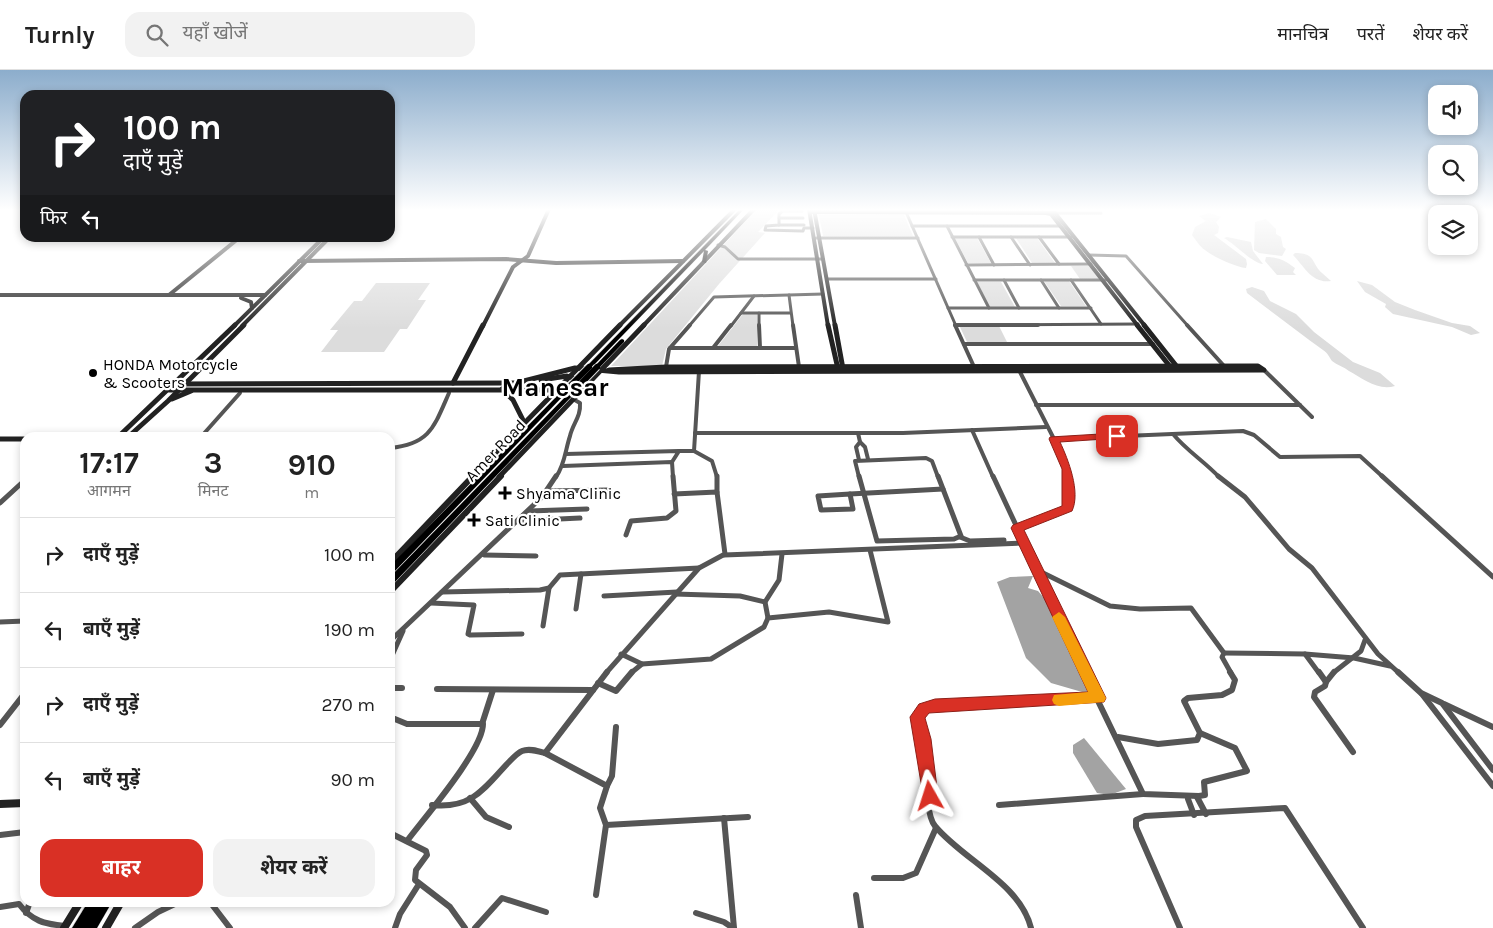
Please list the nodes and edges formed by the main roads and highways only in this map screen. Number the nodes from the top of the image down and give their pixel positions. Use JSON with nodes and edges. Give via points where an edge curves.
{"nodes":[{"id":1,"x":703,"y":249,"type":"edge"},
{"id":2,"x":709,"y":249,"type":"edge"},
{"id":3,"x":706,"y":252,"type":"junction"},
{"id":4,"x":704,"y":262,"type":"road end"},
{"id":5,"x":595,"y":368,"type":"junction"},
{"id":6,"x":479,"y":498,"type":"road end"},
{"id":7,"x":460,"y":510,"type":"junction"},
{"id":8,"x":440,"y":511,"type":"road end"},
{"id":9,"x":438,"y":520,"type":"junction"},
{"id":10,"x":395,"y":566,"type":"edge"},
{"id":11,"x":395,"y":578,"type":"edge"},
{"id":12,"x":92,"y":907,"type":"edge"},
{"id":13,"x":103,"y":907,"type":"edge"},
{"id":14,"x":78,"y":928,"type":"edge"},
{"id":15,"x":90,"y":928,"type":"edge"}],
"edges":[{"from":1,"to":5,"type":"highway","name":"Amer Road"},
{"from":2,"to":3,"type":"highway","name":"Amer Road"},
{"from":3,"to":4,"type":"highway"},
{"from":3,"to":5,"type":"highway","name":"Amer Road"},
{"from":5,"to":7,"type":"highway","name":"Amer Road","bridge":true,"via":[[572,397]]},
{"from":5,"to":9,"type":"highway","name":"Amer Road","bridge":true,"via":[[563,393]]},
{"from":6,"to":7,"type":"highway"},
{"from":7,"to":11,"type":"highway","name":"Amer Road"},
{"from":8,"to":9,"type":"highway"},
{"from":9,"to":10,"type":"highway","name":"Amer Road"},
{"from":12,"to":14,"type":"highway"},
{"from":13,"to":15,"type":"highway"}]}
